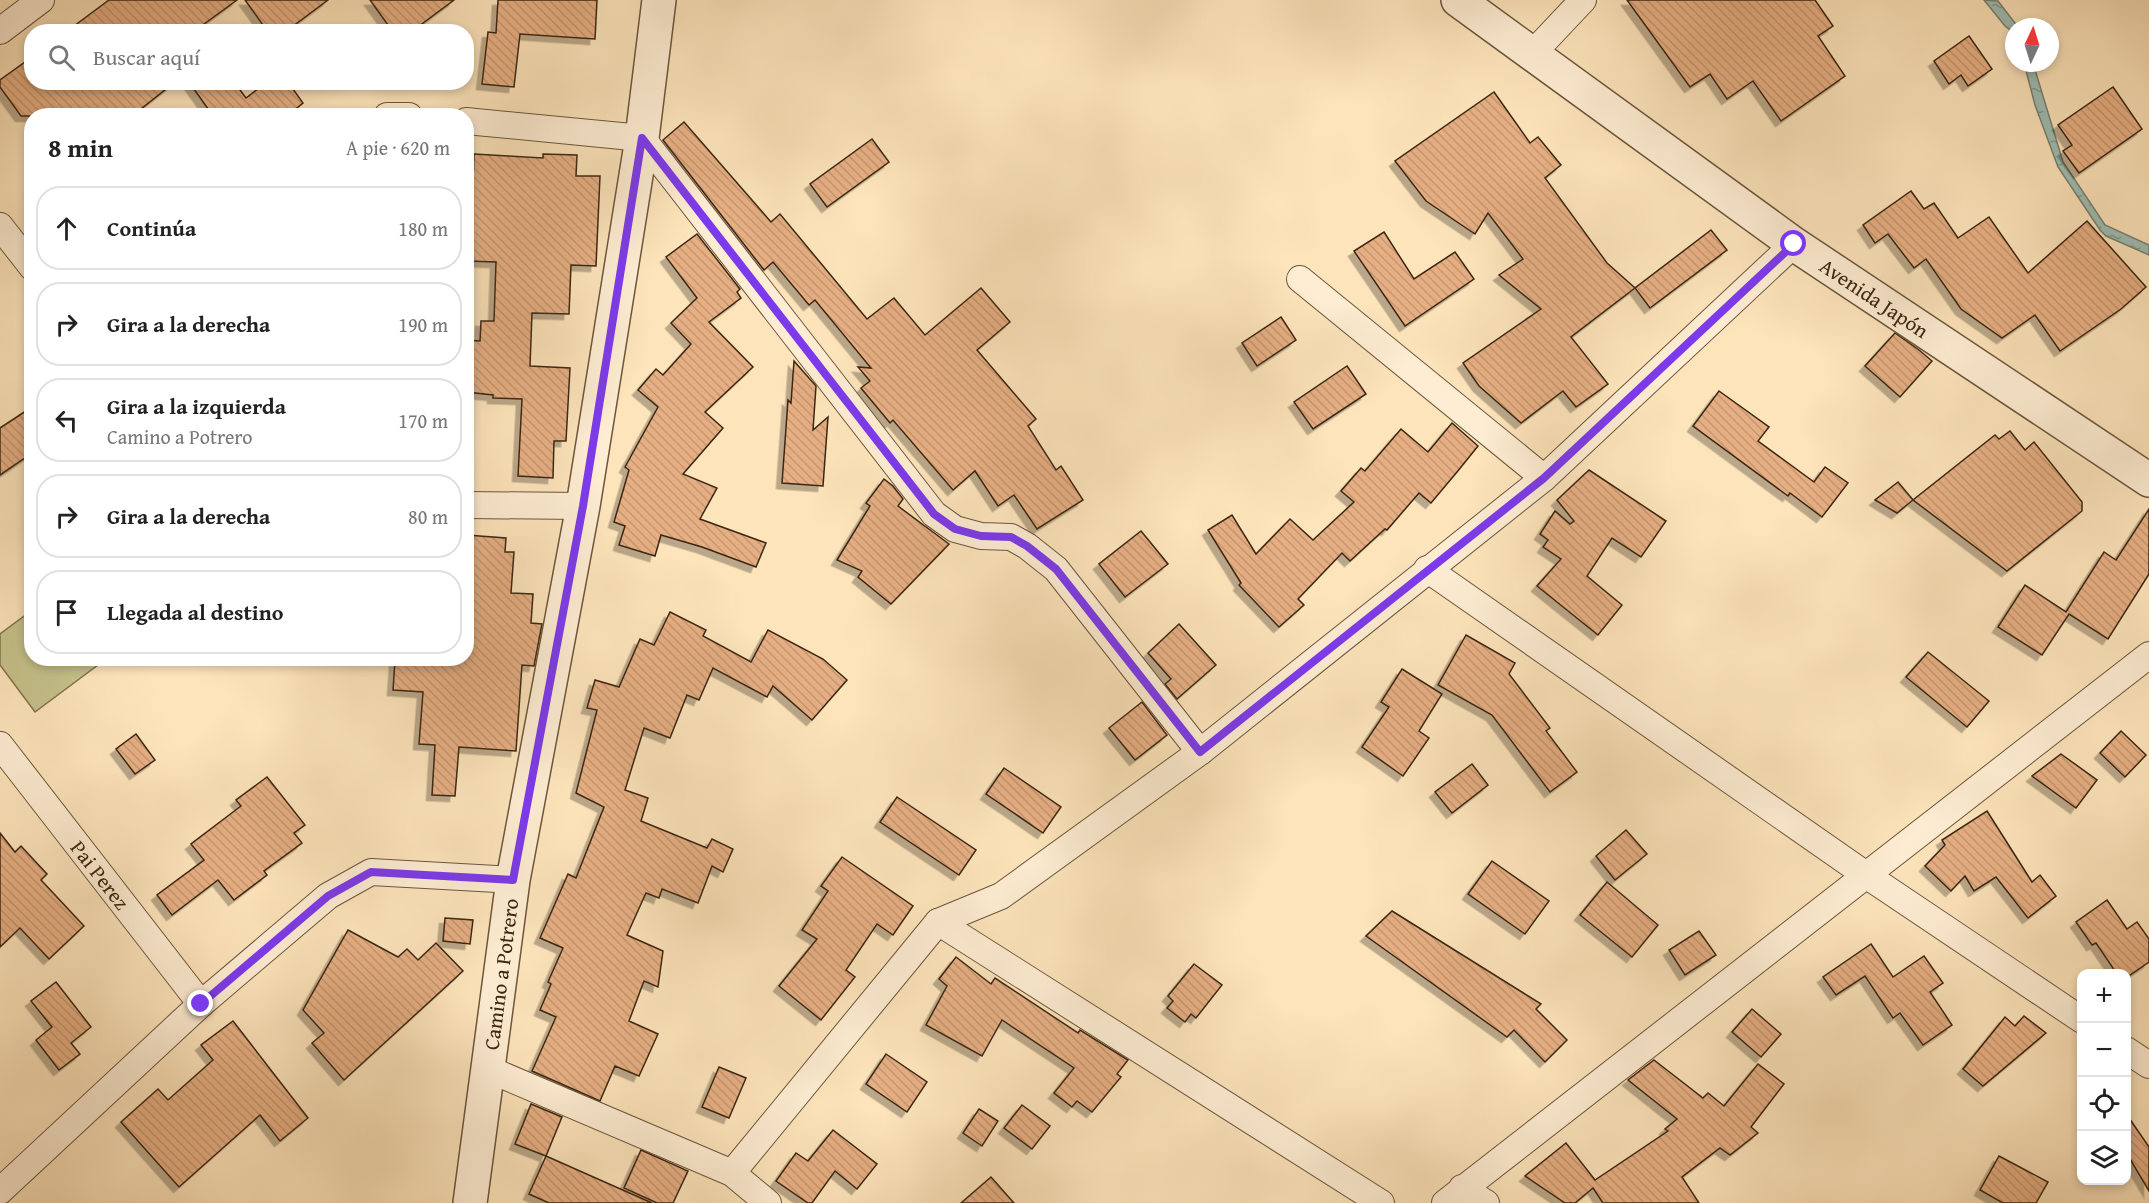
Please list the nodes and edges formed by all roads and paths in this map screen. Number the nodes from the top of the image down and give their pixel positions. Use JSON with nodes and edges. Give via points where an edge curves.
{"nodes":[{"id":1,"x":41,"y":0,"type":"edge"},
{"id":2,"x":659,"y":0,"type":"edge"},
{"id":3,"x":1458,"y":0,"type":"edge"},
{"id":4,"x":1583,"y":0,"type":"edge"},
{"id":5,"x":0,"y":31,"type":"edge"},
{"id":6,"x":1533,"y":53,"type":"junction"},
{"id":7,"x":474,"y":122,"type":"edge"},
{"id":8,"x":642,"y":138,"type":"junction"},
{"id":9,"x":0,"y":226,"type":"edge"},
{"id":10,"x":1794,"y":244,"type":"junction"},
{"id":11,"x":24,"y":257,"type":"edge"},
{"id":12,"x":1299,"y":279,"type":"dead end"},
{"id":13,"x":1544,"y":478,"type":"junction"},
{"id":14,"x":2149,"y":480,"type":"edge"},
{"id":15,"x":474,"y":505,"type":"edge"},
{"id":16,"x":583,"y":506,"type":"junction"},
{"id":17,"x":1427,"y":569,"type":"junction"},
{"id":18,"x":2149,"y":655,"type":"edge"},
{"id":19,"x":0,"y":745,"type":"edge"},
{"id":20,"x":1200,"y":752,"type":"junction"},
{"id":21,"x":1866,"y":875,"type":"junction"},
{"id":22,"x":513,"y":880,"type":"junction"},
{"id":23,"x":938,"y":922,"type":"junction"},
{"id":24,"x":201,"y":1004,"type":"junction"},
{"id":25,"x":2077,"y":1017,"type":"edge"},
{"id":26,"x":2131,"y":1053,"type":"edge"},
{"id":27,"x":2149,"y":1065,"type":"edge"},
{"id":28,"x":489,"y":1069,"type":"junction"},
{"id":29,"x":732,"y":1173,"type":"junction"},
{"id":30,"x":0,"y":1191,"type":"edge"},
{"id":31,"x":1454,"y":1196,"type":"edge"},
{"id":32,"x":470,"y":1203,"type":"edge"},
{"id":33,"x":768,"y":1203,"type":"edge"},
{"id":34,"x":1381,"y":1203,"type":"edge"},
{"id":35,"x":1486,"y":1203,"type":"edge"}],
"edges":[{"from":1,"to":5,"type":"street"},
{"from":2,"to":8,"type":"street","name":"Camino a Potrero"},
{"from":3,"to":6,"type":"street","name":"Avenida Japón"},
{"from":4,"to":6,"type":"street"},
{"from":6,"to":10,"type":"street","name":"Avenida Japón"},
{"from":7,"to":8,"type":"street"},
{"from":8,"to":16,"type":"street","name":"Camino a Potrero"},
{"from":8,"to":20,"type":"street","via":[[934,514],[955,529],[981,536],[1011,537],[1056,569]]},
{"from":9,"to":11,"type":"street"},
{"from":10,"to":13,"type":"street"},
{"from":10,"to":14,"type":"street","name":"Avenida Japón"},
{"from":12,"to":13,"type":"street"},
{"from":13,"to":17,"type":"street"},
{"from":15,"to":16,"type":"street"},
{"from":16,"to":22,"type":"street","name":"Camino a Potrero"},
{"from":17,"to":20,"type":"street"},
{"from":17,"to":21,"type":"street"},
{"from":18,"to":21,"type":"street"},
{"from":19,"to":24,"type":"street","name":"Pai Perez"},
{"from":20,"to":23,"type":"street","via":[[1001,896]]},
{"from":21,"to":25,"type":"street"},
{"from":21,"to":31,"type":"street"},
{"from":22,"to":24,"type":"street","via":[[371,872],[328,896]]},
{"from":22,"to":28,"type":"street","name":"Camino a Potrero"},
{"from":23,"to":29,"type":"street"},
{"from":23,"to":34,"type":"street"},
{"from":24,"to":30,"type":"street"},
{"from":26,"to":27,"type":"street"},
{"from":28,"to":29,"type":"street"},
{"from":28,"to":32,"type":"street","name":"Camino a Potrero"},
{"from":29,"to":33,"type":"street"},
{"from":31,"to":35,"type":"street"}]}
